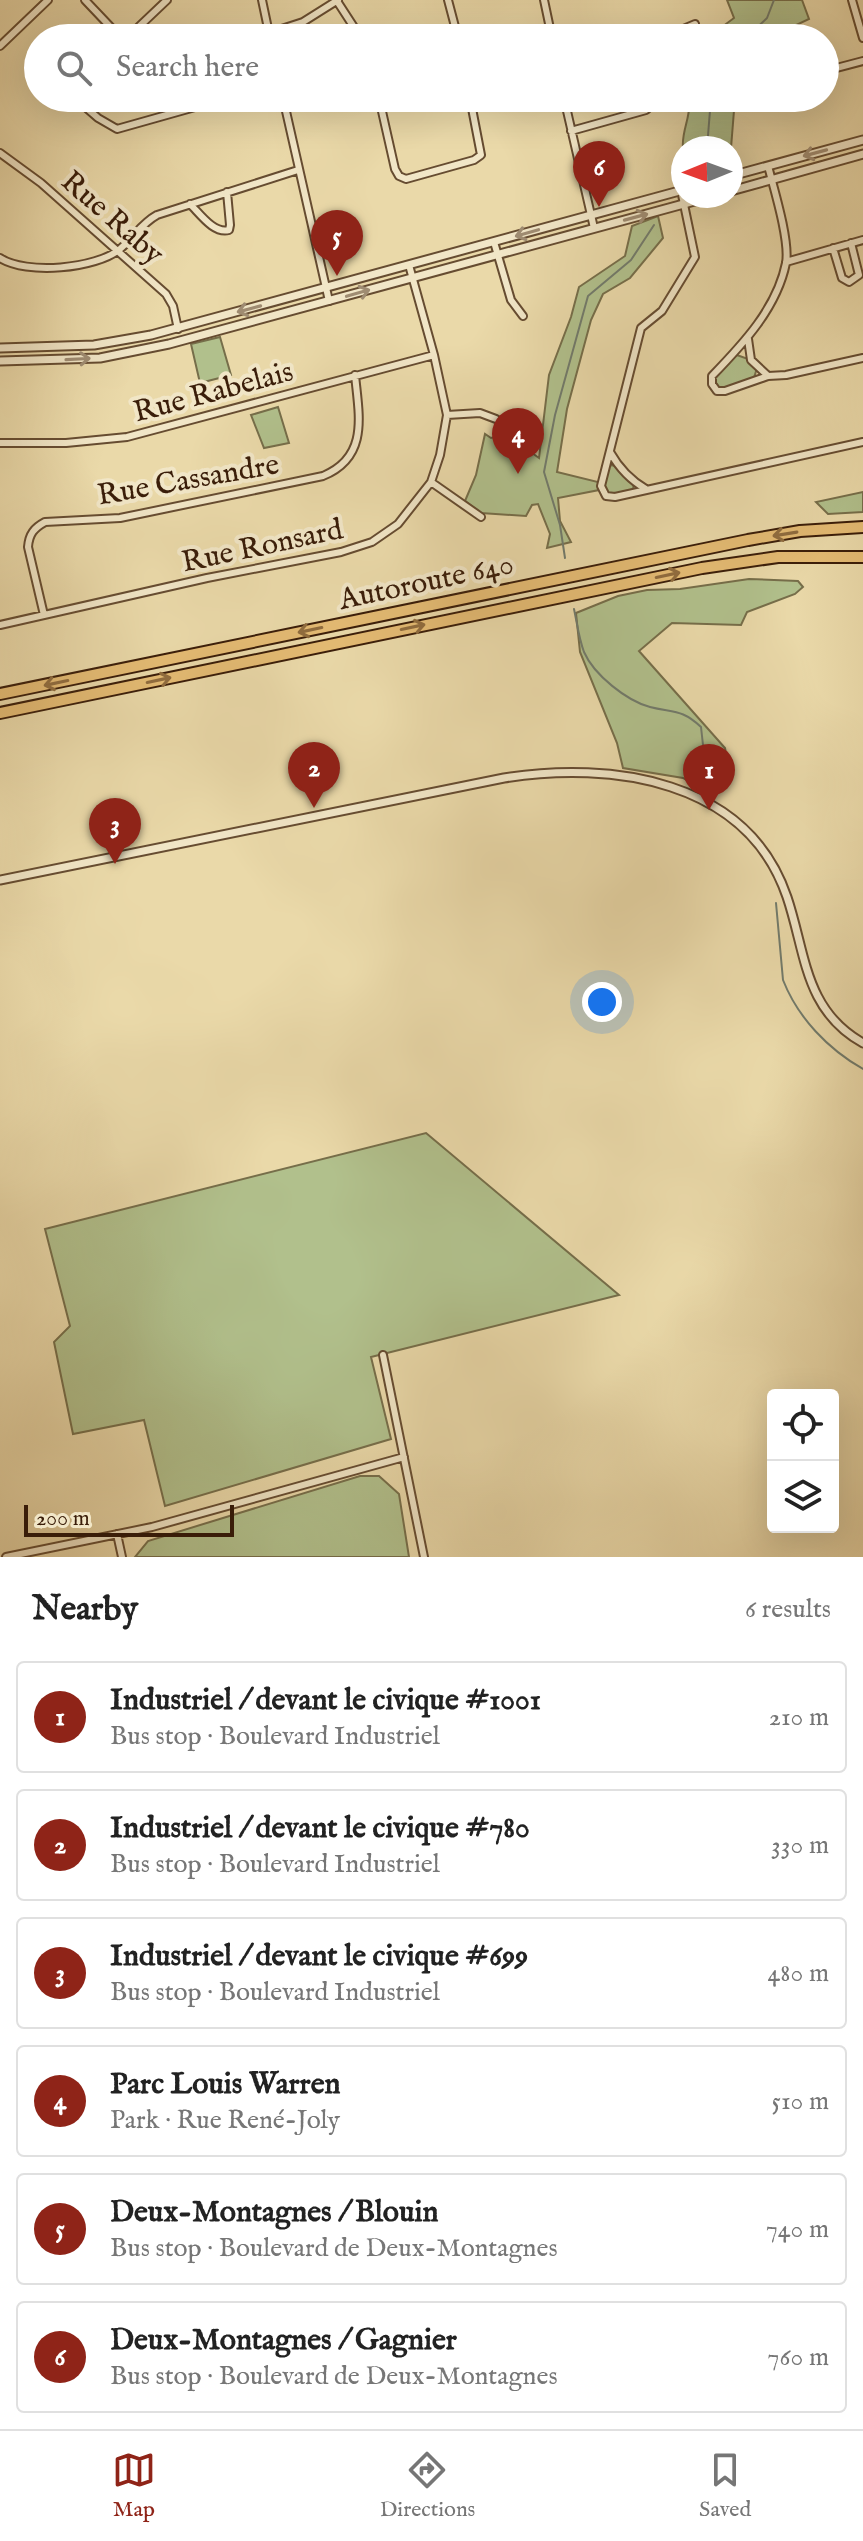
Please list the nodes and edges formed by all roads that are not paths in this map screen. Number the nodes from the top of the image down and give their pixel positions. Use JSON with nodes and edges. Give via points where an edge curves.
{"nodes":[{"id":1,"x":48,"y":0,"type":"edge"},
{"id":2,"x":85,"y":0,"type":"edge"},
{"id":3,"x":167,"y":0,"type":"edge"},
{"id":4,"x":262,"y":0,"type":"edge"},
{"id":5,"x":338,"y":0,"type":"edge"},
{"id":6,"x":448,"y":0,"type":"edge"},
{"id":7,"x":544,"y":0,"type":"edge"},
{"id":8,"x":852,"y":0,"type":"edge"},
{"id":9,"x":108,"y":24,"type":"edge"},
{"id":10,"x":142,"y":24,"type":"edge"},
{"id":11,"x":267,"y":24,"type":"edge"},
{"id":12,"x":298,"y":24,"type":"edge"},
{"id":13,"x":353,"y":24,"type":"edge"},
{"id":14,"x":454,"y":24,"type":"edge"},
{"id":15,"x":549,"y":24,"type":"edge"},
{"id":16,"x":863,"y":38,"type":"edge"},
{"id":17,"x":0,"y":46,"type":"edge"},
{"id":18,"x":863,"y":61,"type":"edge"},
{"id":19,"x":839,"y":67,"type":"edge"},
{"id":20,"x":91,"y":112,"type":"edge"},
{"id":21,"x":177,"y":112,"type":"edge"},
{"id":22,"x":286,"y":112,"type":"edge"},
{"id":23,"x":382,"y":112,"type":"edge"},
{"id":24,"x":473,"y":112,"type":"edge"},
{"id":25,"x":567,"y":112,"type":"edge"},
{"id":26,"x":639,"y":112,"type":"edge"},
{"id":27,"x":571,"y":131,"type":"junction"},
{"id":28,"x":863,"y":140,"type":"edge"},
{"id":29,"x":0,"y":153,"type":"edge"},
{"id":30,"x":863,"y":154,"type":"edge"},
{"id":31,"x":768,"y":166,"type":"junction"},
{"id":32,"x":298,"y":170,"type":"junction"},
{"id":33,"x":743,"y":173,"type":"edge"},
{"id":34,"x":771,"y":179,"type":"junction"},
{"id":35,"x":743,"y":187,"type":"edge"},
{"id":36,"x":227,"y":192,"type":"junction"},
{"id":37,"x":671,"y":193,"type":"edge"},
{"id":38,"x":190,"y":204,"type":"junction"},
{"id":39,"x":671,"y":207,"type":"edge"},
{"id":40,"x":685,"y":208,"type":"edge"},
{"id":41,"x":591,"y":215,"type":"junction"},
{"id":42,"x":594,"y":228,"type":"junction"},
{"id":43,"x":863,"y":240,"type":"edge"},
{"id":44,"x":494,"y":242,"type":"junction"},
{"id":45,"x":851,"y":243,"type":"junction"},
{"id":46,"x":833,"y":248,"type":"junction"},
{"id":47,"x":119,"y":250,"type":"junction"},
{"id":48,"x":498,"y":255,"type":"junction"},
{"id":49,"x":0,"y":258,"type":"edge"},
{"id":50,"x":786,"y":262,"type":"junction"},
{"id":51,"x":409,"y":265,"type":"junction"},
{"id":52,"x":411,"y":278,"type":"junction"},
{"id":53,"x":325,"y":288,"type":"junction"},
{"id":54,"x":329,"y":301,"type":"junction"},
{"id":55,"x":523,"y":316,"type":"dead end"},
{"id":56,"x":178,"y":329,"type":"junction"},
{"id":57,"x":748,"y":339,"type":"junction"},
{"id":58,"x":0,"y":348,"type":"edge"},
{"id":59,"x":434,"y":355,"type":"junction"},
{"id":60,"x":863,"y":358,"type":"edge"},
{"id":61,"x":0,"y":361,"type":"edge"},
{"id":62,"x":355,"y":375,"type":"junction"},
{"id":63,"x":768,"y":376,"type":"junction"},
{"id":64,"x":447,"y":415,"type":"junction"},
{"id":65,"x":496,"y":419,"type":"dead end"},
{"id":66,"x":863,"y":442,"type":"edge"},
{"id":67,"x":0,"y":443,"type":"edge"},
{"id":68,"x":610,"y":451,"type":"junction"},
{"id":69,"x":431,"y":482,"type":"junction"},
{"id":70,"x":646,"y":489,"type":"junction"},
{"id":71,"x":481,"y":517,"type":"dead end"},
{"id":72,"x":863,"y":527,"type":"edge"},
{"id":73,"x":863,"y":557,"type":"edge"},
{"id":74,"x":44,"y":615,"type":"junction"},
{"id":75,"x":0,"y":625,"type":"edge"},
{"id":76,"x":0,"y":694,"type":"edge"},
{"id":77,"x":0,"y":713,"type":"edge"},
{"id":78,"x":0,"y":880,"type":"edge"},
{"id":79,"x":863,"y":1043,"type":"edge"},
{"id":80,"x":383,"y":1355,"type":"dead end"},
{"id":81,"x":404,"y":1457,"type":"junction"},
{"id":82,"x":117,"y":1534,"type":"junction"},
{"id":83,"x":6,"y":1557,"type":"edge"},
{"id":84,"x":122,"y":1557,"type":"edge"},
{"id":85,"x":424,"y":1557,"type":"edge"}],
"edges":[{"from":1,"to":17,"type":"street"},
{"from":2,"to":9,"type":"street"},
{"from":3,"to":10,"type":"street"},
{"from":4,"to":11,"type":"street"},
{"from":5,"to":12,"type":"street"},
{"from":5,"to":13,"type":"street"},
{"from":6,"to":14,"type":"street"},
{"from":7,"to":15,"type":"street"},
{"from":8,"to":16,"type":"street"},
{"from":18,"to":19,"type":"street"},
{"from":20,"to":21,"type":"street","via":[[117,129]]},
{"from":22,"to":32,"type":"street"},
{"from":23,"to":24,"type":"street","via":[[395,169],[406,179],[481,155]]},
{"from":25,"to":27,"type":"street"},
{"from":26,"to":27,"type":"street"},
{"from":27,"to":41,"type":"street"},
{"from":28,"to":31,"type":"street","one_way":true},
{"from":29,"to":47,"type":"street","name":"Rue Raby"},
{"from":30,"to":34,"type":"street"},
{"from":31,"to":33,"type":"street"},
{"from":31,"to":34,"type":"street"},
{"from":32,"to":36,"type":"street"},
{"from":32,"to":53,"type":"street"},
{"from":34,"to":35,"type":"street"},
{"from":34,"to":50,"type":"street"},
{"from":36,"to":38,"type":"street"},
{"from":36,"to":38,"type":"street","via":[[230,225],[225,232]]},
{"from":37,"to":41,"type":"street"},
{"from":38,"to":47,"type":"street","via":[[147,220]]},
{"from":42,"to":39,"type":"street","one_way":true},
{"from":40,"to":68,"type":"street","via":[[695,257],[662,311],[641,328]]},
{"from":41,"to":42,"type":"street"},
{"from":41,"to":44,"type":"street","one_way":true},
{"from":42,"to":48,"type":"street"},
{"from":43,"to":45,"type":"street"},
{"from":44,"to":48,"type":"street"},
{"from":44,"to":51,"type":"street"},
{"from":45,"to":46,"type":"street"},
{"from":45,"to":46,"type":"street","via":[[859,275],[853,281],[842,278]]},
{"from":46,"to":50,"type":"street"},
{"from":47,"to":49,"type":"street","via":[[86,264],[27,267]]},
{"from":47,"to":56,"type":"street","name":"Rue Raby","via":[[166,294]]},
{"from":48,"to":52,"type":"street"},
{"from":48,"to":55,"type":"street","via":[[511,300]]},
{"from":50,"to":57,"type":"street","via":[[774,296]]},
{"from":51,"to":52,"type":"street","name":"Rue Ronsard"},
{"from":51,"to":53,"type":"street"},
{"from":54,"to":52,"type":"street","one_way":true},
{"from":52,"to":59,"type":"street","name":"Rue Ronsard"},
{"from":53,"to":54,"type":"street"},
{"from":53,"to":56,"type":"street","one_way":true},
{"from":61,"to":54,"type":"street","one_way":true,"via":[[100,358]]},
{"from":56,"to":58,"type":"street","via":[[94,345]]},
{"from":57,"to":63,"type":"street","via":[[751,360]]},
{"from":57,"to":63,"type":"street","via":[[712,376],[712,384],[725,391]]},
{"from":59,"to":62,"type":"street","name":"Rue Rabelais"},
{"from":59,"to":64,"type":"street","name":"Rue Ronsard"},
{"from":60,"to":63,"type":"street"},
{"from":62,"to":67,"type":"street","name":"Rue Rabelais","via":[[127,437]]},
{"from":62,"to":74,"type":"street","name":"Rue Cassandre","via":[[360,428],[347,462],[336,471],[120,518],[45,522],[36,527],[28,547]]},
{"from":64,"to":65,"type":"street","via":[[480,413]]},
{"from":64,"to":69,"type":"street","name":"Rue Ronsard"},
{"from":66,"to":70,"type":"street"},
{"from":68,"to":70,"type":"street","via":[[618,466]]},
{"from":68,"to":70,"type":"street","via":[[601,486],[606,496]]},
{"from":69,"to":71,"type":"street"},
{"from":69,"to":74,"type":"street","name":"Rue Ronsard","via":[[398,524],[372,542]]},
{"from":72,"to":76,"type":"highway","name":"Autoroute 640","one_way":true,"via":[[748,540]]},
{"from":77,"to":73,"type":"highway","name":"Autoroute 640","one_way":true,"via":[[702,568],[778,557]]},
{"from":74,"to":75,"type":"street","name":"Rue Ronsard"},
{"from":78,"to":79,"type":"street","via":[[515,776],[574,772],[636,777],[707,802],[757,844],[783,887],[817,996],[841,1027]]},
{"from":80,"to":81,"type":"street"},
{"from":81,"to":82,"type":"street"},
{"from":81,"to":85,"type":"street"},
{"from":82,"to":83,"type":"street"},
{"from":82,"to":84,"type":"street"}]}
